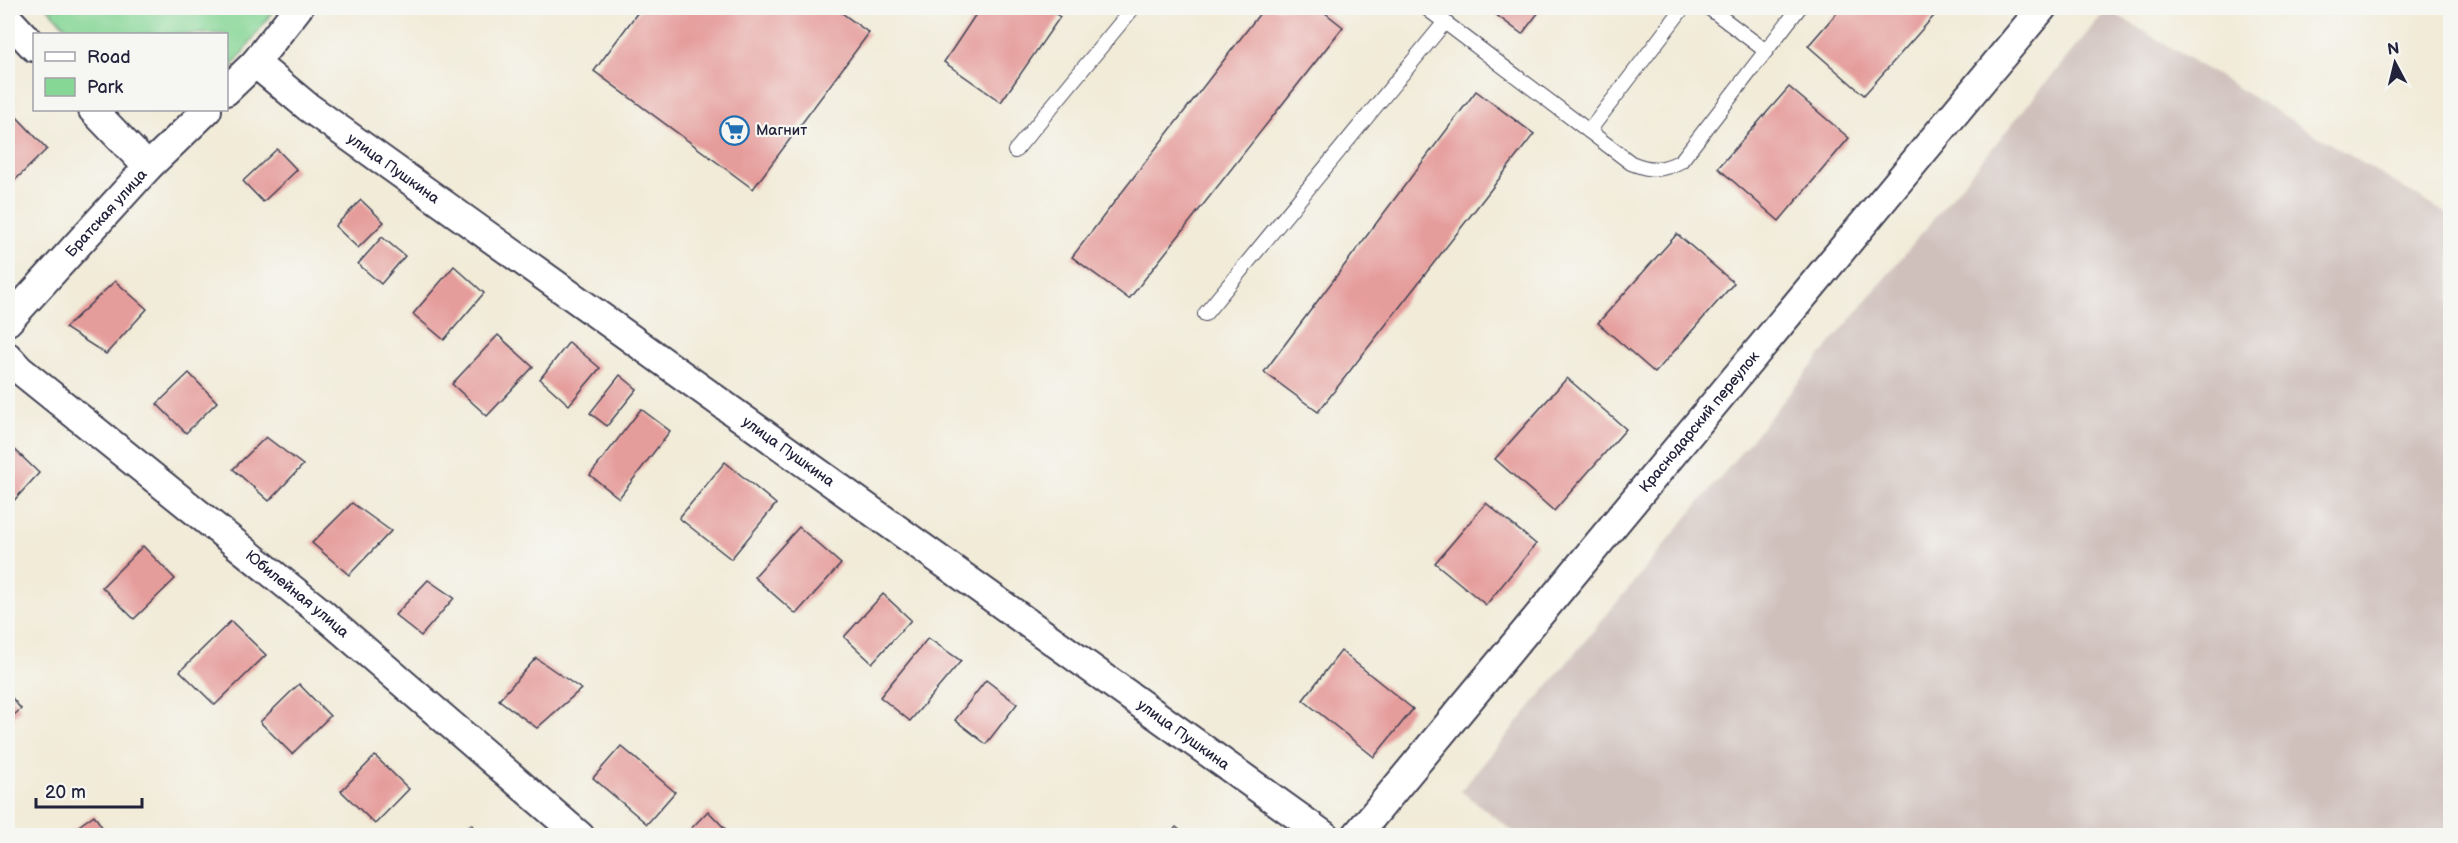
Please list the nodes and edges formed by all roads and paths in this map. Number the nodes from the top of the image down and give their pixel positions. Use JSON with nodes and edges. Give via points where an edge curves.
{"nodes":[{"id":1,"x":298,"y":8,"type":"edge"},
{"id":2,"x":1133,"y":8,"type":"edge"},
{"id":3,"x":1426,"y":8,"type":"edge"},
{"id":4,"x":1683,"y":8,"type":"edge"},
{"id":5,"x":1709,"y":8,"type":"edge"},
{"id":6,"x":1799,"y":8,"type":"edge"},
{"id":7,"x":2042,"y":8,"type":"edge"},
{"id":8,"x":8,"y":19,"type":"edge"},
{"id":9,"x":1445,"y":22,"type":"junction"},
{"id":10,"x":33,"y":46,"type":"edge"},
{"id":11,"x":1766,"y":51,"type":"junction"},
{"id":12,"x":255,"y":63,"type":"junction"},
{"id":13,"x":228,"y":89,"type":"edge"},
{"id":14,"x":94,"y":111,"type":"edge"},
{"id":15,"x":206,"y":111,"type":"edge"},
{"id":16,"x":1588,"y":131,"type":"junction"},
{"id":17,"x":1015,"y":151,"type":"dead end"},
{"id":18,"x":148,"y":167,"type":"junction"},
{"id":19,"x":1205,"y":314,"type":"dead end"},
{"id":20,"x":8,"y":321,"type":"edge"},
{"id":21,"x":8,"y":357,"type":"edge"},
{"id":22,"x":580,"y":836,"type":"edge"},
{"id":23,"x":1325,"y":836,"type":"edge"},
{"id":24,"x":1356,"y":836,"type":"edge"}],
"edges":[{"from":1,"to":12,"type":"street"},
{"from":2,"to":17,"type":"lane"},
{"from":3,"to":9,"type":"lane"},
{"from":4,"to":16,"type":"lane"},
{"from":5,"to":11,"type":"lane"},
{"from":6,"to":11,"type":"lane"},
{"from":7,"to":24,"type":"street","name":"Краснодарский переулок"},
{"from":8,"to":10,"type":"street"},
{"from":9,"to":16,"type":"lane"},
{"from":9,"to":19,"type":"lane"},
{"from":11,"to":16,"type":"lane","via":[[1681,161],[1666,169],[1651,171],[1631,164]]},
{"from":12,"to":13,"type":"street"},
{"from":12,"to":23,"type":"street","name":"улица Пушкина","via":[[308,107]]},
{"from":14,"to":18,"type":"street"},
{"from":15,"to":18,"type":"street","name":"Братская улица"},
{"from":18,"to":20,"type":"street","name":"Братская улица"},
{"from":21,"to":22,"type":"street","name":"Юбилейная улица","via":[[324,615]]}]}
